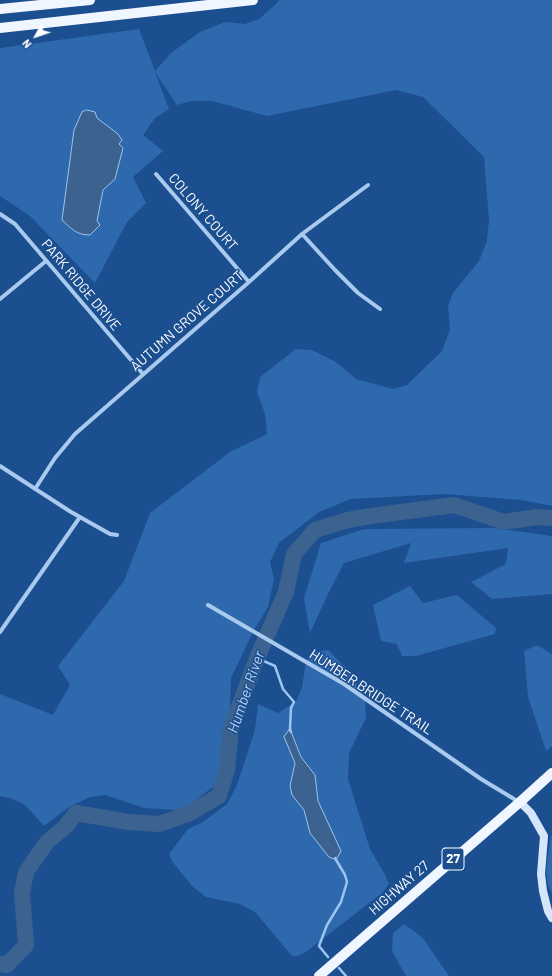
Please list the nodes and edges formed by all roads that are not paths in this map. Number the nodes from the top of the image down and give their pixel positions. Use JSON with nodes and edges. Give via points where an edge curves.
{"nodes":[{"id":1,"x":90,"y":0,"type":"edge"},
{"id":2,"x":253,"y":0,"type":"edge"},
{"id":3,"x":0,"y":9,"type":"edge"},
{"id":4,"x":0,"y":28,"type":"edge"},
{"id":5,"x":156,"y":174,"type":"dead end"},
{"id":6,"x":368,"y":185,"type":"dead end"},
{"id":7,"x":0,"y":214,"type":"edge"},
{"id":8,"x":302,"y":234,"type":"junction"},
{"id":9,"x":46,"y":261,"type":"junction"},
{"id":10,"x":249,"y":282,"type":"junction"},
{"id":11,"x":0,"y":299,"type":"edge"},
{"id":12,"x":380,"y":309,"type":"dead end"},
{"id":13,"x":143,"y":374,"type":"junction"},
{"id":14,"x":0,"y":466,"type":"edge"},
{"id":15,"x":35,"y":489,"type":"junction"},
{"id":16,"x":80,"y":517,"type":"junction"},
{"id":17,"x":117,"y":535,"type":"dead end"},
{"id":18,"x":208,"y":605,"type":"dead end"},
{"id":19,"x":0,"y":632,"type":"edge"},
{"id":20,"x":552,"y":773,"type":"edge"},
{"id":21,"x":520,"y":802,"type":"junction"},
{"id":22,"x":552,"y":918,"type":"edge"},
{"id":23,"x":319,"y":976,"type":"edge"}],
"edges":[{"from":1,"to":3,"type":"main road"},
{"from":2,"to":4,"type":"main road"},
{"from":5,"to":10,"type":"street","name":"COLONY COURT"},
{"from":6,"to":8,"type":"street","name":"AUTUMN GROVE COURT"},
{"from":7,"to":9,"type":"street","name":"PARK RIDGE DRIVE","via":[[15,224]]},
{"from":8,"to":10,"type":"street","name":"AUTUMN GROVE COURT"},
{"from":8,"to":12,"type":"street","via":[[334,270],[358,293]]},
{"from":9,"to":11,"type":"street"},
{"from":9,"to":13,"type":"street","name":"PARK RIDGE DRIVE"},
{"from":10,"to":13,"type":"street","name":"AUTUMN GROVE COURT"},
{"from":13,"to":15,"type":"street","name":"AUTUMN GROVE COURT","via":[[75,434],[55,458]]},
{"from":14,"to":15,"type":"street"},
{"from":15,"to":16,"type":"street"},
{"from":16,"to":17,"type":"street","via":[[110,534]]},
{"from":16,"to":19,"type":"street"},
{"from":18,"to":21,"type":"street","name":"HUMBER BRIDGE TRAIL","via":[[344,684],[480,778]]},
{"from":20,"to":21,"type":"main road","name":"HIGHWAY 27","number":"27"},
{"from":21,"to":22,"type":"street","via":[[531,813],[544,836],[541,874],[548,911]]},
{"from":21,"to":23,"type":"main road","name":"HIGHWAY 27","number":"27"}]}
